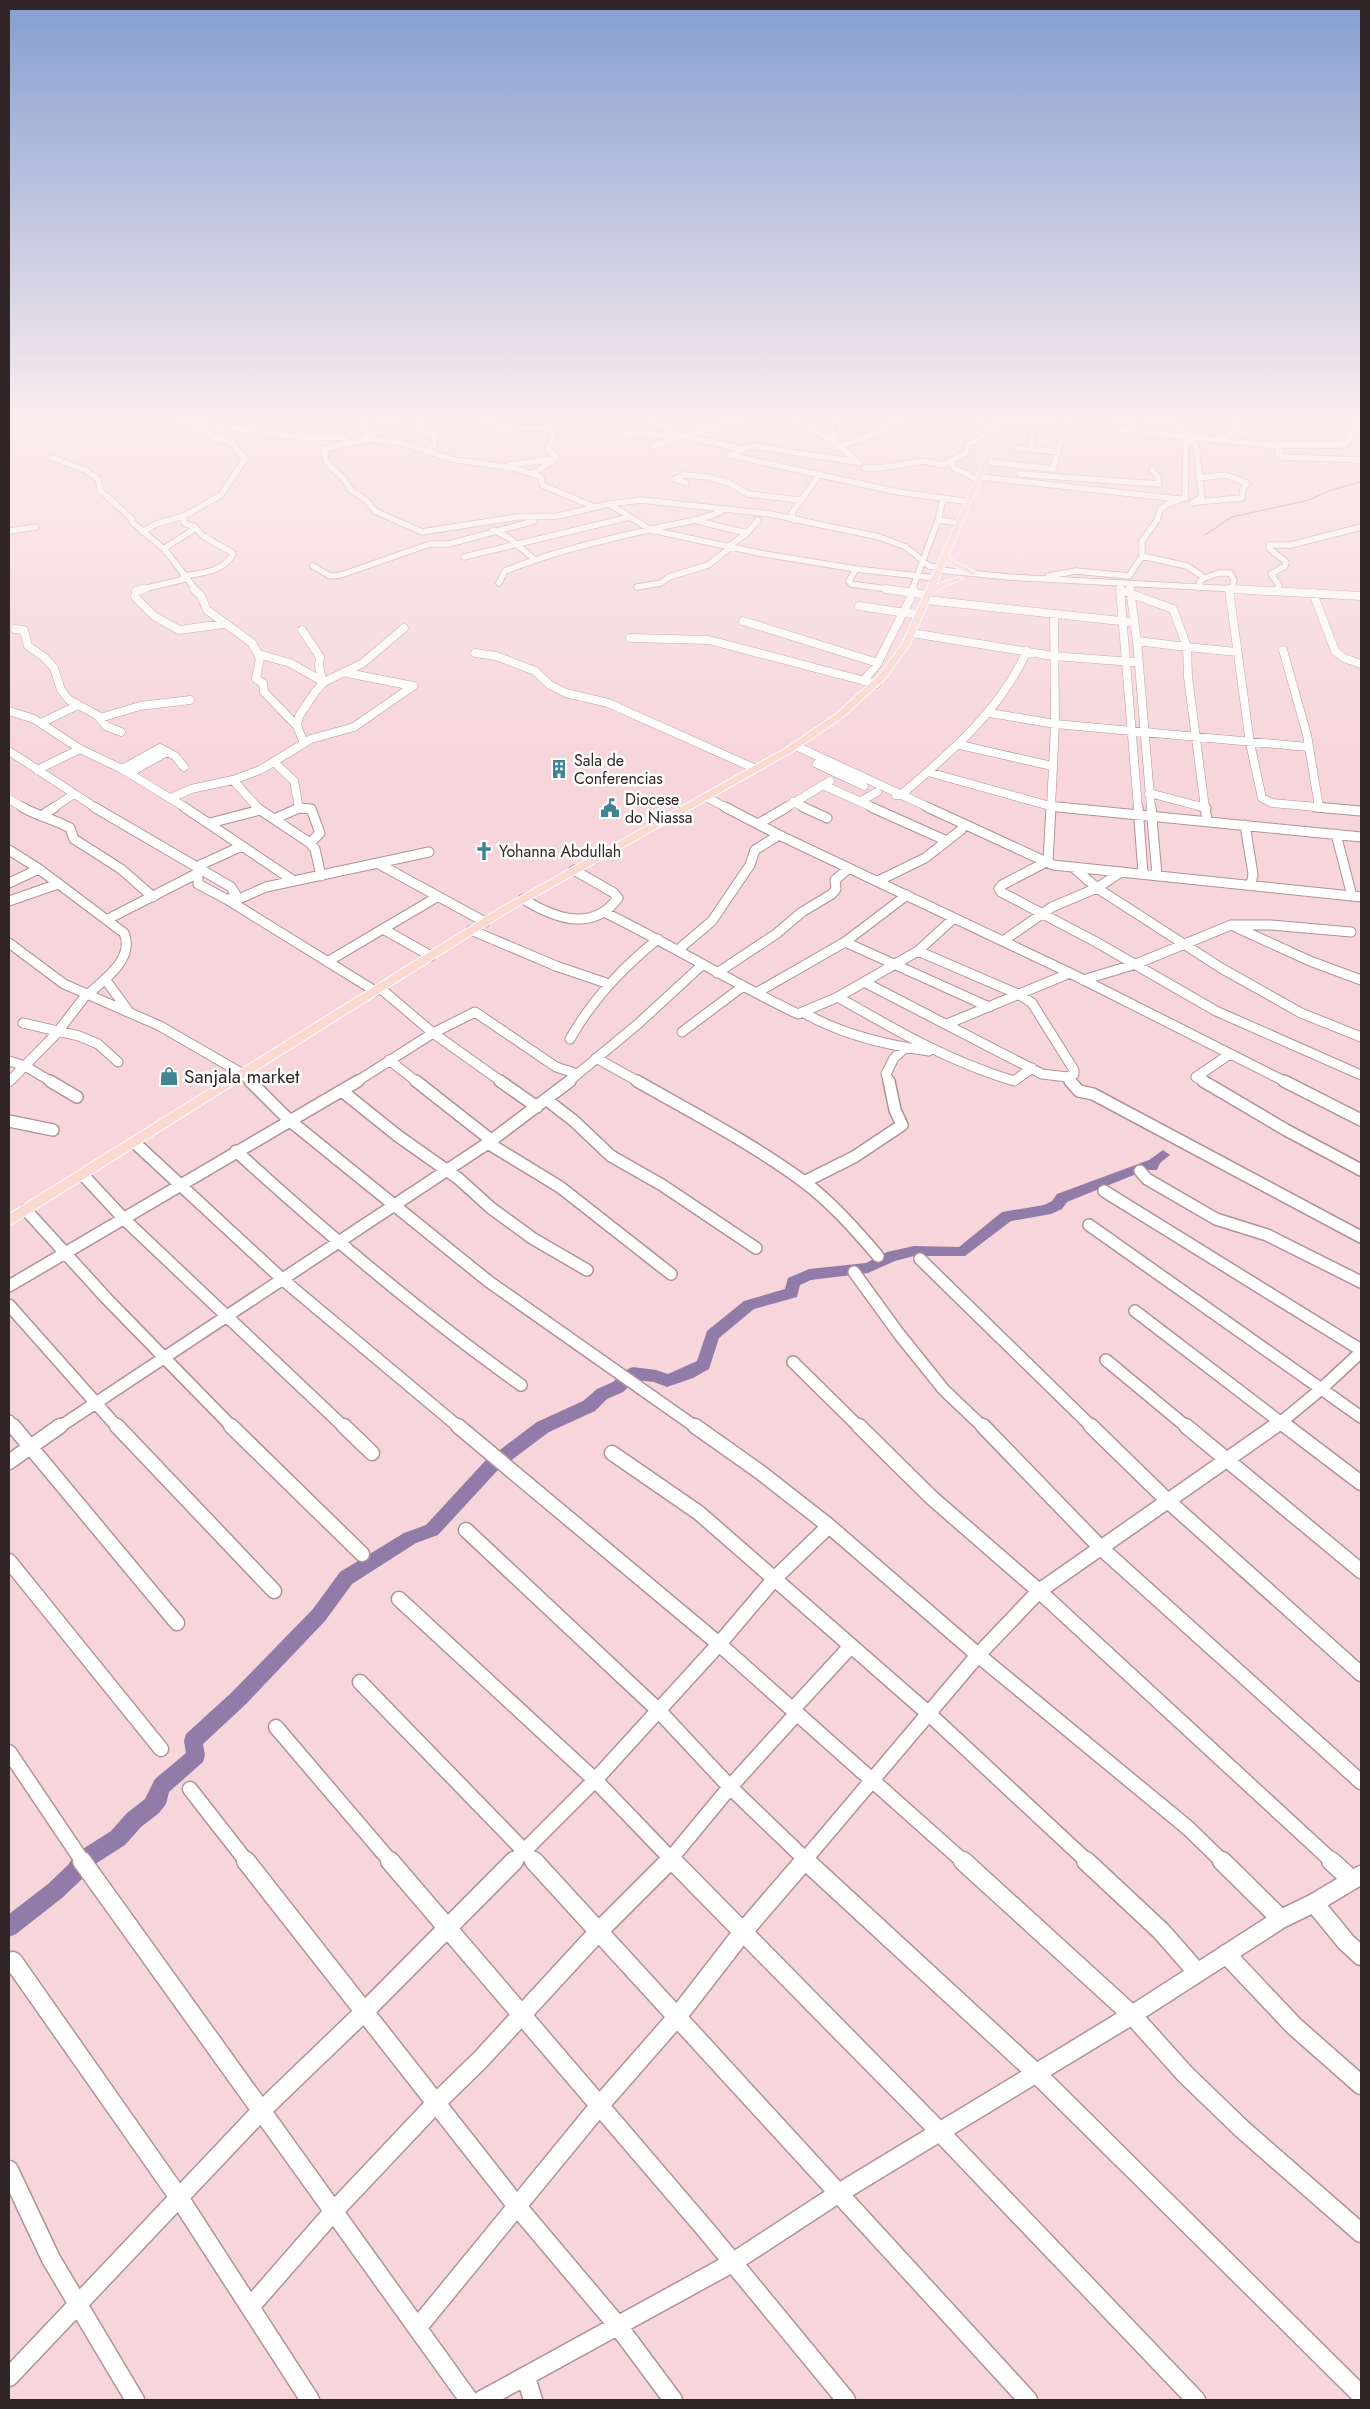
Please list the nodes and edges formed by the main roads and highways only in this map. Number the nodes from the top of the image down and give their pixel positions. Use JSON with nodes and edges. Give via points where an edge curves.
{"nodes":[{"id":1,"x":957,"y":529,"type":"edge"},
{"id":2,"x":945,"y":557,"type":"junction"},
{"id":3,"x":974,"y":573,"type":"road end"},
{"id":4,"x":959,"y":579,"type":"road end"},
{"id":5,"x":928,"y":596,"type":"junction"},
{"id":6,"x":9,"y":1221,"type":"edge"}],
"edges":[{"from":1,"to":2,"type":"main road"},
{"from":2,"to":3,"type":"main road","via":[[952,564]]},
{"from":2,"to":5,"type":"main road"},
{"from":4,"to":5,"type":"main road","via":[[944,583]]},
{"from":5,"to":6,"type":"main road","via":[[912,633],[894,663],[876,684],[839,716],[793,748],[523,898]]}]}
